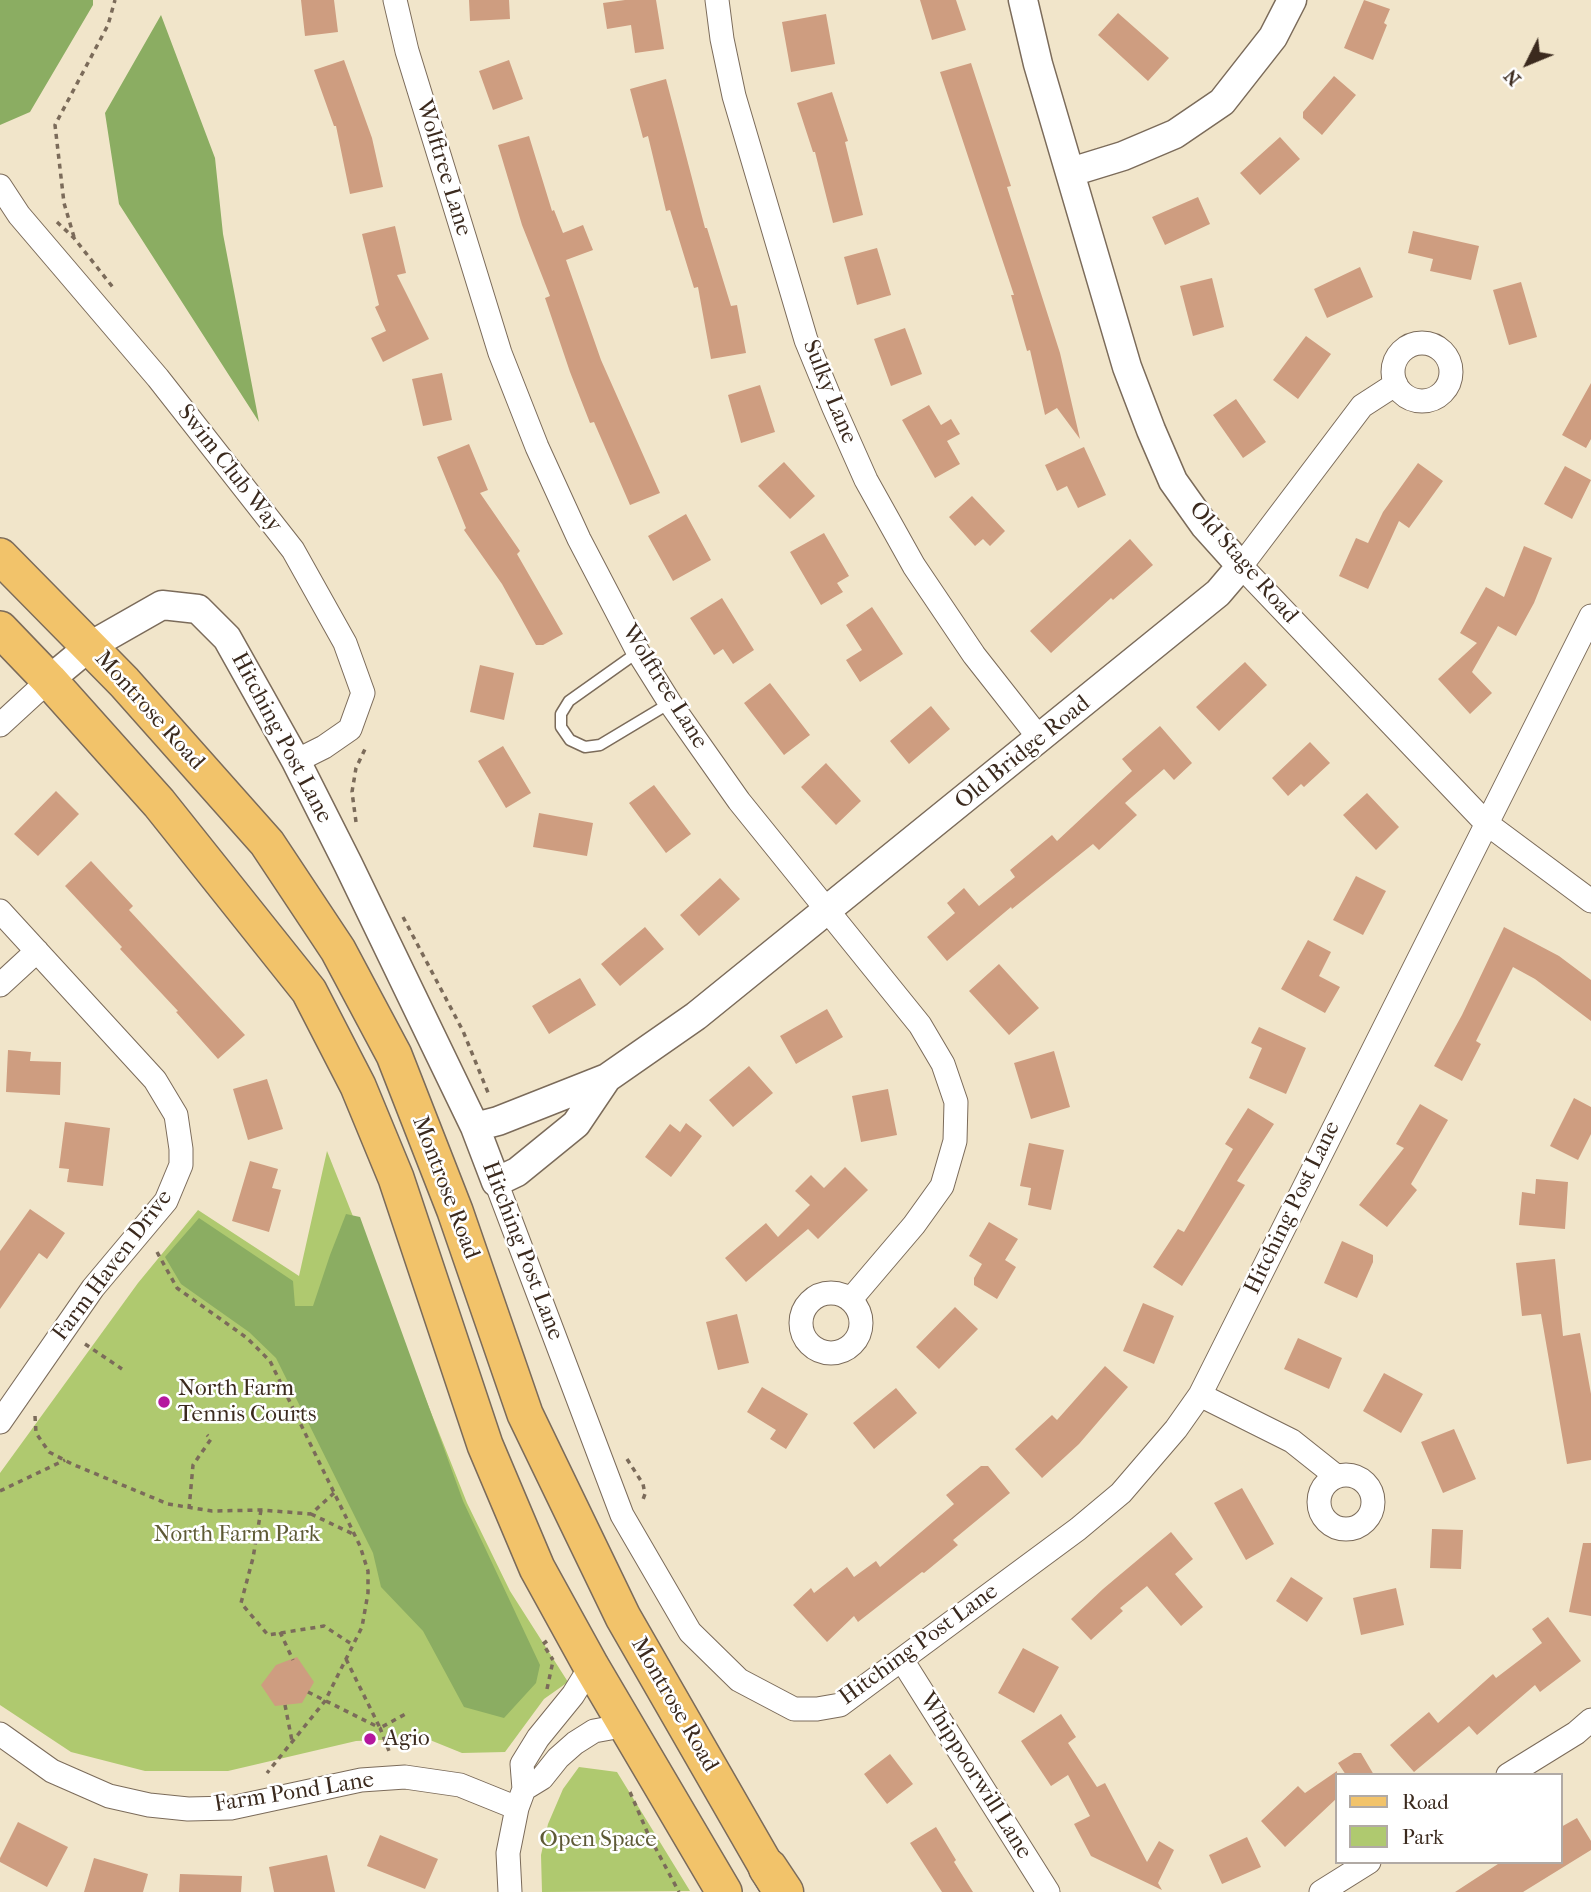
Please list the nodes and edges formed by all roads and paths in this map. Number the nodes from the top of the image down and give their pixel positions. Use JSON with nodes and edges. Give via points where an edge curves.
{"nodes":[{"id":1,"x":116,"y":0,"type":"edge"},
{"id":2,"x":395,"y":0,"type":"edge"},
{"id":3,"x":717,"y":0,"type":"edge"},
{"id":4,"x":1023,"y":0,"type":"edge"},
{"id":5,"x":1292,"y":0,"type":"edge"},
{"id":6,"x":1071,"y":172,"type":"junction"},
{"id":7,"x":0,"y":186,"type":"edge"},
{"id":8,"x":115,"y":290,"type":"dead end"},
{"id":9,"x":1395,"y":384,"type":"dead end"},
{"id":10,"x":0,"y":556,"type":"edge"},
{"id":11,"x":1241,"y":566,"type":"junction"},
{"id":12,"x":1591,"y":615,"type":"edge"},
{"id":13,"x":0,"y":629,"type":"edge"},
{"id":14,"x":90,"y":646,"type":"junction"},
{"id":15,"x":639,"y":652,"type":"junction"},
{"id":16,"x":49,"y":680,"type":"junction"},
{"id":17,"x":670,"y":703,"type":"junction"},
{"id":18,"x":0,"y":725,"type":"edge"},
{"id":19,"x":372,"y":736,"type":"dead end"},
{"id":20,"x":1040,"y":739,"type":"junction"},
{"id":21,"x":296,"y":761,"type":"junction"},
{"id":22,"x":1486,"y":823,"type":"junction"},
{"id":23,"x":360,"y":834,"type":"dead end"},
{"id":24,"x":1591,"y":901,"type":"edge"},
{"id":25,"x":397,"y":906,"type":"dead end"},
{"id":26,"x":0,"y":911,"type":"edge"},
{"id":27,"x":827,"y":912,"type":"junction"},
{"id":28,"x":37,"y":951,"type":"junction"},
{"id":29,"x":0,"y":985,"type":"edge"},
{"id":30,"x":607,"y":1078,"type":"junction"},
{"id":31,"x":486,"y":1085,"type":"dead end"},
{"id":32,"x":475,"y":1127,"type":"junction"},
{"id":33,"x":496,"y":1182,"type":"junction"},
{"id":34,"x":157,"y":1252,"type":"dead end"},
{"id":35,"x":851,"y":1299,"type":"dead end"},
{"id":36,"x":85,"y":1344,"type":"dead end"},
{"id":37,"x":122,"y":1369,"type":"dead end"},
{"id":38,"x":1200,"y":1395,"type":"junction"},
{"id":39,"x":35,"y":1416,"type":"dead end"},
{"id":40,"x":0,"y":1422,"type":"edge"},
{"id":41,"x":207,"y":1435,"type":"dead end"},
{"id":42,"x":65,"y":1460,"type":"junction"},
{"id":43,"x":1336,"y":1476,"type":"dead end"},
{"id":44,"x":0,"y":1491,"type":"edge"},
{"id":45,"x":334,"y":1493,"type":"junction"},
{"id":46,"x":189,"y":1509,"type":"junction"},
{"id":47,"x":261,"y":1510,"type":"junction"},
{"id":48,"x":311,"y":1514,"type":"junction"},
{"id":49,"x":355,"y":1535,"type":"junction"},
{"id":50,"x":280,"y":1633,"type":"junction"},
{"id":51,"x":353,"y":1645,"type":"junction"},
{"id":52,"x":346,"y":1659,"type":"junction"},
{"id":53,"x":293,"y":1660,"type":"dead end"},
{"id":54,"x":902,"y":1660,"type":"junction"},
{"id":55,"x":591,"y":1666,"type":"junction"},
{"id":56,"x":308,"y":1692,"type":"dead end"},
{"id":57,"x":326,"y":1701,"type":"junction"},
{"id":58,"x":285,"y":1705,"type":"dead end"},
{"id":59,"x":409,"y":1712,"type":"dead end"},
{"id":60,"x":1591,"y":1720,"type":"edge"},
{"id":61,"x":627,"y":1725,"type":"junction"},
{"id":62,"x":380,"y":1728,"type":"junction"},
{"id":63,"x":0,"y":1734,"type":"edge"},
{"id":64,"x":292,"y":1742,"type":"junction"},
{"id":65,"x":389,"y":1751,"type":"dead end"},
{"id":66,"x":267,"y":1773,"type":"dead end"},
{"id":67,"x":1511,"y":1773,"type":"edge"},
{"id":68,"x":628,"y":1788,"type":"dead end"},
{"id":69,"x":520,"y":1799,"type":"junction"},
{"id":70,"x":1366,"y":1864,"type":"edge"},
{"id":71,"x":778,"y":1884,"type":"edge"},
{"id":72,"x":510,"y":1892,"type":"edge"},
{"id":73,"x":679,"y":1892,"type":"edge"},
{"id":74,"x":724,"y":1892,"type":"edge"},
{"id":75,"x":1048,"y":1892,"type":"edge"},
{"id":76,"x":1321,"y":1892,"type":"edge"}],
"edges":[{"from":1,"to":8,"type":"path","via":[[108,25],[55,125],[64,203],[74,238]]},
{"from":2,"to":15,"type":"street","name":"Wolftree Lane","via":[[500,353],[579,539]]},
{"from":3,"to":20,"type":"street","name":"Sulky Lane","via":[[734,96],[806,340],[834,408],[866,480],[914,566],[974,655]]},
{"from":4,"to":6,"type":"street","name":"Old Stage Road"},
{"from":5,"to":6,"type":"street","via":[[1273,37],[1222,102],[1175,134]]},
{"from":6,"to":11,"type":"street","name":"Old Stage Road","via":[[1127,367],[1173,481]]},
{"from":7,"to":21,"type":"street","name":"Swim Club Way","via":[[293,550],[345,643],[363,693],[350,729]]},
{"from":9,"to":11,"type":"street","name":"Old Bridge Road","via":[[1362,406]]},
{"from":10,"to":14,"type":"main road","name":"Montrose Road"},
{"from":11,"to":20,"type":"street","name":"Old Bridge Road","via":[[1218,593]]},
{"from":11,"to":22,"type":"street","name":"Old Stage Road"},
{"from":12,"to":22,"type":"street","name":"Hitching Post Lane"},
{"from":13,"to":16,"type":"main road","name":"Montrose Road"},
{"from":14,"to":16,"type":"street","name":"Hitching Post Lane"},
{"from":14,"to":21,"type":"street","name":"Hitching Post Lane","via":[[162,605],[198,609],[227,638]]},
{"from":14,"to":71,"type":"main road","name":"Montrose Road","via":[[267,843],[338,950],[394,1055],[456,1211],[525,1414],[623,1617]]},
{"from":15,"to":17,"type":"street","name":"Wolftree Lane"},
{"from":15,"to":17,"type":"lane","via":[[569,701],[561,714],[561,727],[570,740],[585,747],[600,745]]},
{"from":16,"to":18,"type":"street"},
{"from":16,"to":55,"type":"main road","name":"Montrose Road","via":[[159,803],[309,991],[358,1086],[396,1178],[485,1445],[537,1568]]},
{"from":17,"to":27,"type":"street","name":"Wolftree Lane","via":[[739,801]]},
{"from":19,"to":23,"type":"path","via":[[356,768],[352,792]]},
{"from":20,"to":27,"type":"street","name":"Old Bridge Road"},
{"from":21,"to":32,"type":"street","name":"Hitching Post Lane"},
{"from":22,"to":24,"type":"street","name":"Old Stage Road"},
{"from":22,"to":38,"type":"street","name":"Hitching Post Lane"},
{"from":25,"to":31,"type":"path"},
{"from":26,"to":28,"type":"street","name":"Farm Haven Drive"},
{"from":27,"to":30,"type":"street","name":"Old Bridge Road","via":[[696,1016]]},
{"from":27,"to":35,"type":"street","name":"Wolftree Lane","via":[[920,1025],[943,1063],[956,1102],[955,1141],[942,1186]]},
{"from":28,"to":29,"type":"street"},
{"from":28,"to":40,"type":"street","name":"Farm Haven Drive","via":[[155,1080],[176,1115],[181,1165],[166,1201],[93,1288]]},
{"from":30,"to":32,"type":"street","name":"Old Bridge Road"},
{"from":30,"to":33,"type":"street","name":"Old Bridge Road","via":[[576,1124],[517,1172]]},
{"from":32,"to":33,"type":"street","name":"Hitching Post Lane"},
{"from":33,"to":54,"type":"street","name":"Hitching Post Lane","via":[[622,1515],[691,1632],[739,1680],[794,1709],[840,1705]]},
{"from":34,"to":45,"type":"path","via":[[177,1288],[247,1338],[270,1361]]},
{"from":36,"to":37,"type":"path"},
{"from":38,"to":43,"type":"street","via":[[1292,1441]]},
{"from":38,"to":54,"type":"street","name":"Hitching Post Lane","via":[[1121,1493]]},
{"from":39,"to":42,"type":"path","via":[[36,1433],[44,1446]]},
{"from":41,"to":46,"type":"path","via":[[211,1439],[193,1465]]},
{"from":42,"to":44,"type":"path"},
{"from":42,"to":46,"type":"path","via":[[149,1498]]},
{"from":45,"to":48,"type":"path"},
{"from":45,"to":49,"type":"path"},
{"from":46,"to":47,"type":"path"},
{"from":47,"to":48,"type":"path"},
{"from":47,"to":50,"type":"path","via":[[241,1603],[268,1635]]},
{"from":48,"to":49,"type":"path"},
{"from":49,"to":51,"type":"path","via":[[368,1572],[368,1593],[362,1627]]},
{"from":50,"to":51,"type":"path","via":[[324,1626]]},
{"from":50,"to":53,"type":"path"},
{"from":51,"to":52,"type":"path"},
{"from":52,"to":57,"type":"path"},
{"from":52,"to":62,"type":"path"},
{"from":54,"to":75,"type":"street","name":"Whippoorwill Lane"},
{"from":55,"to":61,"type":"main road","name":"Montrose Road"},
{"from":55,"to":69,"type":"street","via":[[522,1764]]},
{"from":56,"to":57,"type":"path"},
{"from":57,"to":62,"type":"path"},
{"from":57,"to":64,"type":"path"},
{"from":58,"to":64,"type":"path"},
{"from":59,"to":62,"type":"path"},
{"from":60,"to":67,"type":"street"},
{"from":61,"to":69,"type":"street","via":[[594,1731],[575,1743]]},
{"from":61,"to":74,"type":"main road","name":"Montrose Road"},
{"from":62,"to":65,"type":"path"},
{"from":63,"to":69,"type":"street","name":"Farm Pond Lane","via":[[52,1771],[109,1796],[149,1805],[232,1808],[361,1780],[405,1777]]},
{"from":64,"to":66,"type":"path"},
{"from":68,"to":73,"type":"path"},
{"from":69,"to":72,"type":"street","via":[[508,1853]]},
{"from":70,"to":76,"type":"street"}]}
